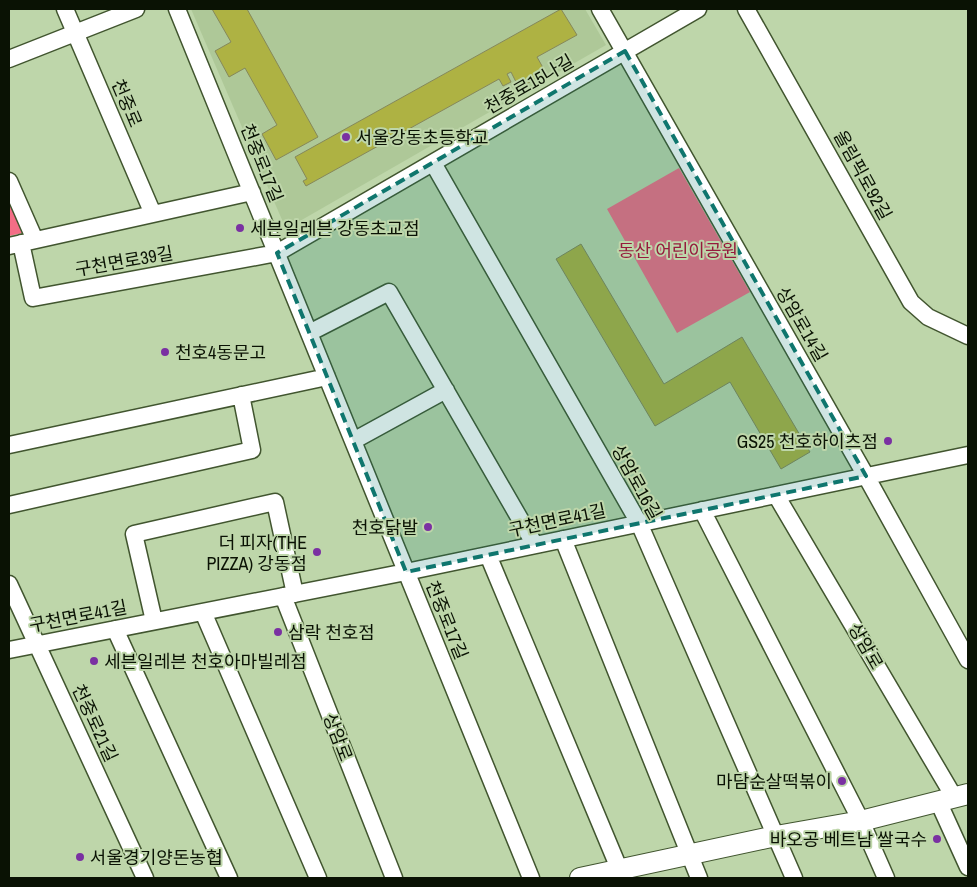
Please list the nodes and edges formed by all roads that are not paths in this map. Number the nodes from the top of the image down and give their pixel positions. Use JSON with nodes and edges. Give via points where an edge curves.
{"nodes":[{"id":1,"x":65,"y":9,"type":"edge"},
{"id":2,"x":136,"y":9,"type":"edge"},
{"id":3,"x":178,"y":9,"type":"edge"},
{"id":4,"x":600,"y":9,"type":"edge"},
{"id":5,"x":698,"y":9,"type":"edge"},
{"id":6,"x":746,"y":9,"type":"edge"},
{"id":7,"x":75,"y":32,"type":"junction"},
{"id":8,"x":625,"y":51,"type":"junction"},
{"id":9,"x":9,"y":59,"type":"edge"},
{"id":10,"x":433,"y":163,"type":"junction"},
{"id":11,"x":9,"y":181,"type":"edge"},
{"id":12,"x":252,"y":192,"type":"junction"},
{"id":13,"x":153,"y":214,"type":"junction"},
{"id":14,"x":22,"y":243,"type":"edge"},
{"id":15,"x":277,"y":253,"type":"junction"},
{"id":16,"x":309,"y":333,"type":"junction"},
{"id":17,"x":968,"y":336,"type":"edge"},
{"id":18,"x":327,"y":377,"type":"junction"},
{"id":19,"x":446,"y":390,"type":"junction"},
{"id":20,"x":241,"y":395,"type":"junction"},
{"id":21,"x":353,"y":441,"type":"junction"},
{"id":22,"x":9,"y":445,"type":"edge"},
{"id":23,"x":968,"y":455,"type":"edge"},
{"id":24,"x":866,"y":476,"type":"junction"},
{"id":25,"x":776,"y":495,"type":"junction"},
{"id":26,"x":274,"y":502,"type":"joint"},
{"id":27,"x":9,"y":505,"type":"edge"},
{"id":28,"x":702,"y":510,"type":"junction"},
{"id":29,"x":639,"y":524,"type":"junction"},
{"id":30,"x":563,"y":539,"type":"junction"},
{"id":31,"x":535,"y":545,"type":"junction"},
{"id":32,"x":488,"y":555,"type":"junction"},
{"id":33,"x":406,"y":572,"type":"junction"},
{"id":34,"x":9,"y":584,"type":"edge"},
{"id":35,"x":289,"y":595,"type":"junction"},
{"id":36,"x":203,"y":612,"type":"junction"},
{"id":37,"x":154,"y":621,"type":"junction"},
{"id":38,"x":115,"y":629,"type":"junction"},
{"id":39,"x":36,"y":644,"type":"junction"},
{"id":40,"x":9,"y":650,"type":"edge"},
{"id":41,"x":968,"y":660,"type":"edge"},
{"id":42,"x":954,"y":797,"type":"edge"},
{"id":43,"x":861,"y":821,"type":"junction"},
{"id":44,"x":776,"y":836,"type":"junction"},
{"id":45,"x":688,"y":855,"type":"junction"},
{"id":46,"x":968,"y":867,"type":"edge"},
{"id":47,"x":621,"y":874,"type":"edge"},
{"id":48,"x":145,"y":878,"type":"edge"},
{"id":49,"x":229,"y":878,"type":"edge"},
{"id":50,"x":318,"y":878,"type":"edge"},
{"id":51,"x":394,"y":878,"type":"edge"},
{"id":52,"x":531,"y":878,"type":"edge"},
{"id":53,"x":580,"y":878,"type":"edge"},
{"id":54,"x":698,"y":878,"type":"edge"},
{"id":55,"x":794,"y":878,"type":"edge"},
{"id":56,"x":886,"y":878,"type":"edge"}],
"edges":[{"from":1,"to":7,"type":"street","name":"천중로"},
{"from":2,"to":7,"type":"street"},
{"from":3,"to":12,"type":"street","name":"천중로17길"},
{"from":4,"to":8,"type":"street","name":"상암로14길"},
{"from":5,"to":8,"type":"street","name":"천중로15나길"},
{"from":6,"to":17,"type":"street","name":"올림픽로92길","via":[[911,302],[928,317]]},
{"from":7,"to":9,"type":"street"},
{"from":7,"to":13,"type":"street","name":"천중로"},
{"from":8,"to":10,"type":"street","name":"천중로15나길"},
{"from":8,"to":24,"type":"street","name":"상암로14길"},
{"from":10,"to":15,"type":"street","name":"천중로15나길"},
{"from":10,"to":29,"type":"street","name":"상암로16길"},
{"from":11,"to":14,"type":"street"},
{"from":12,"to":13,"type":"street"},
{"from":12,"to":15,"type":"street","name":"천중로17길"},
{"from":13,"to":14,"type":"street"},
{"from":14,"to":15,"type":"street","name":"구천면로39길","via":[[33,298]]},
{"from":15,"to":16,"type":"street","name":"천중로17길"},
{"from":16,"to":18,"type":"street","name":"천중로17길"},
{"from":16,"to":19,"type":"street","via":[[390,292]]},
{"from":18,"to":20,"type":"street"},
{"from":18,"to":21,"type":"street","name":"천중로17길"},
{"from":19,"to":21,"type":"street"},
{"from":19,"to":31,"type":"street"},
{"from":20,"to":22,"type":"street"},
{"from":20,"to":27,"type":"street","via":[[252,450]]},
{"from":21,"to":33,"type":"street","name":"천중로17길"},
{"from":23,"to":24,"type":"street","name":"구천면로41길"},
{"from":24,"to":25,"type":"street","name":"구천면로41길"},
{"from":24,"to":41,"type":"street","name":"상암로14길"},
{"from":25,"to":28,"type":"street","name":"구천면로41길"},
{"from":25,"to":42,"type":"street","name":"상암로"},
{"from":26,"to":35,"type":"street","name":"상암로"},
{"from":26,"to":37,"type":"street","name":"구천면로41길","via":[[134,534]]},
{"from":28,"to":29,"type":"street","name":"구천면로41길"},
{"from":28,"to":43,"type":"street"},
{"from":29,"to":30,"type":"street","name":"구천면로41길"},
{"from":29,"to":44,"type":"street","name":"상암로16길"},
{"from":30,"to":31,"type":"street","name":"구천면로41길"},
{"from":30,"to":45,"type":"street"},
{"from":31,"to":32,"type":"street","name":"구천면로41길"},
{"from":32,"to":33,"type":"street","name":"구천면로41길"},
{"from":32,"to":47,"type":"street"},
{"from":33,"to":35,"type":"street","name":"구천면로41길"},
{"from":33,"to":52,"type":"street","name":"천중로17길"},
{"from":34,"to":39,"type":"street","name":"천중로21길"},
{"from":35,"to":36,"type":"street","name":"구천면로41길"},
{"from":35,"to":51,"type":"street","name":"상암로"},
{"from":36,"to":37,"type":"street","name":"구천면로41길"},
{"from":36,"to":50,"type":"street"},
{"from":37,"to":38,"type":"street","name":"구천면로41길"},
{"from":38,"to":39,"type":"street","name":"구천면로41길"},
{"from":38,"to":49,"type":"street"},
{"from":39,"to":40,"type":"street","name":"구천면로41길"},
{"from":39,"to":48,"type":"street","name":"천중로21길"},
{"from":42,"to":43,"type":"street"},
{"from":42,"to":46,"type":"street","name":"상암로"},
{"from":43,"to":44,"type":"street"},
{"from":43,"to":56,"type":"street"},
{"from":44,"to":45,"type":"street"},
{"from":44,"to":55,"type":"street","name":"상암로16길"},
{"from":45,"to":47,"type":"street"},
{"from":45,"to":54,"type":"street"},
{"from":47,"to":53,"type":"street"}]}
